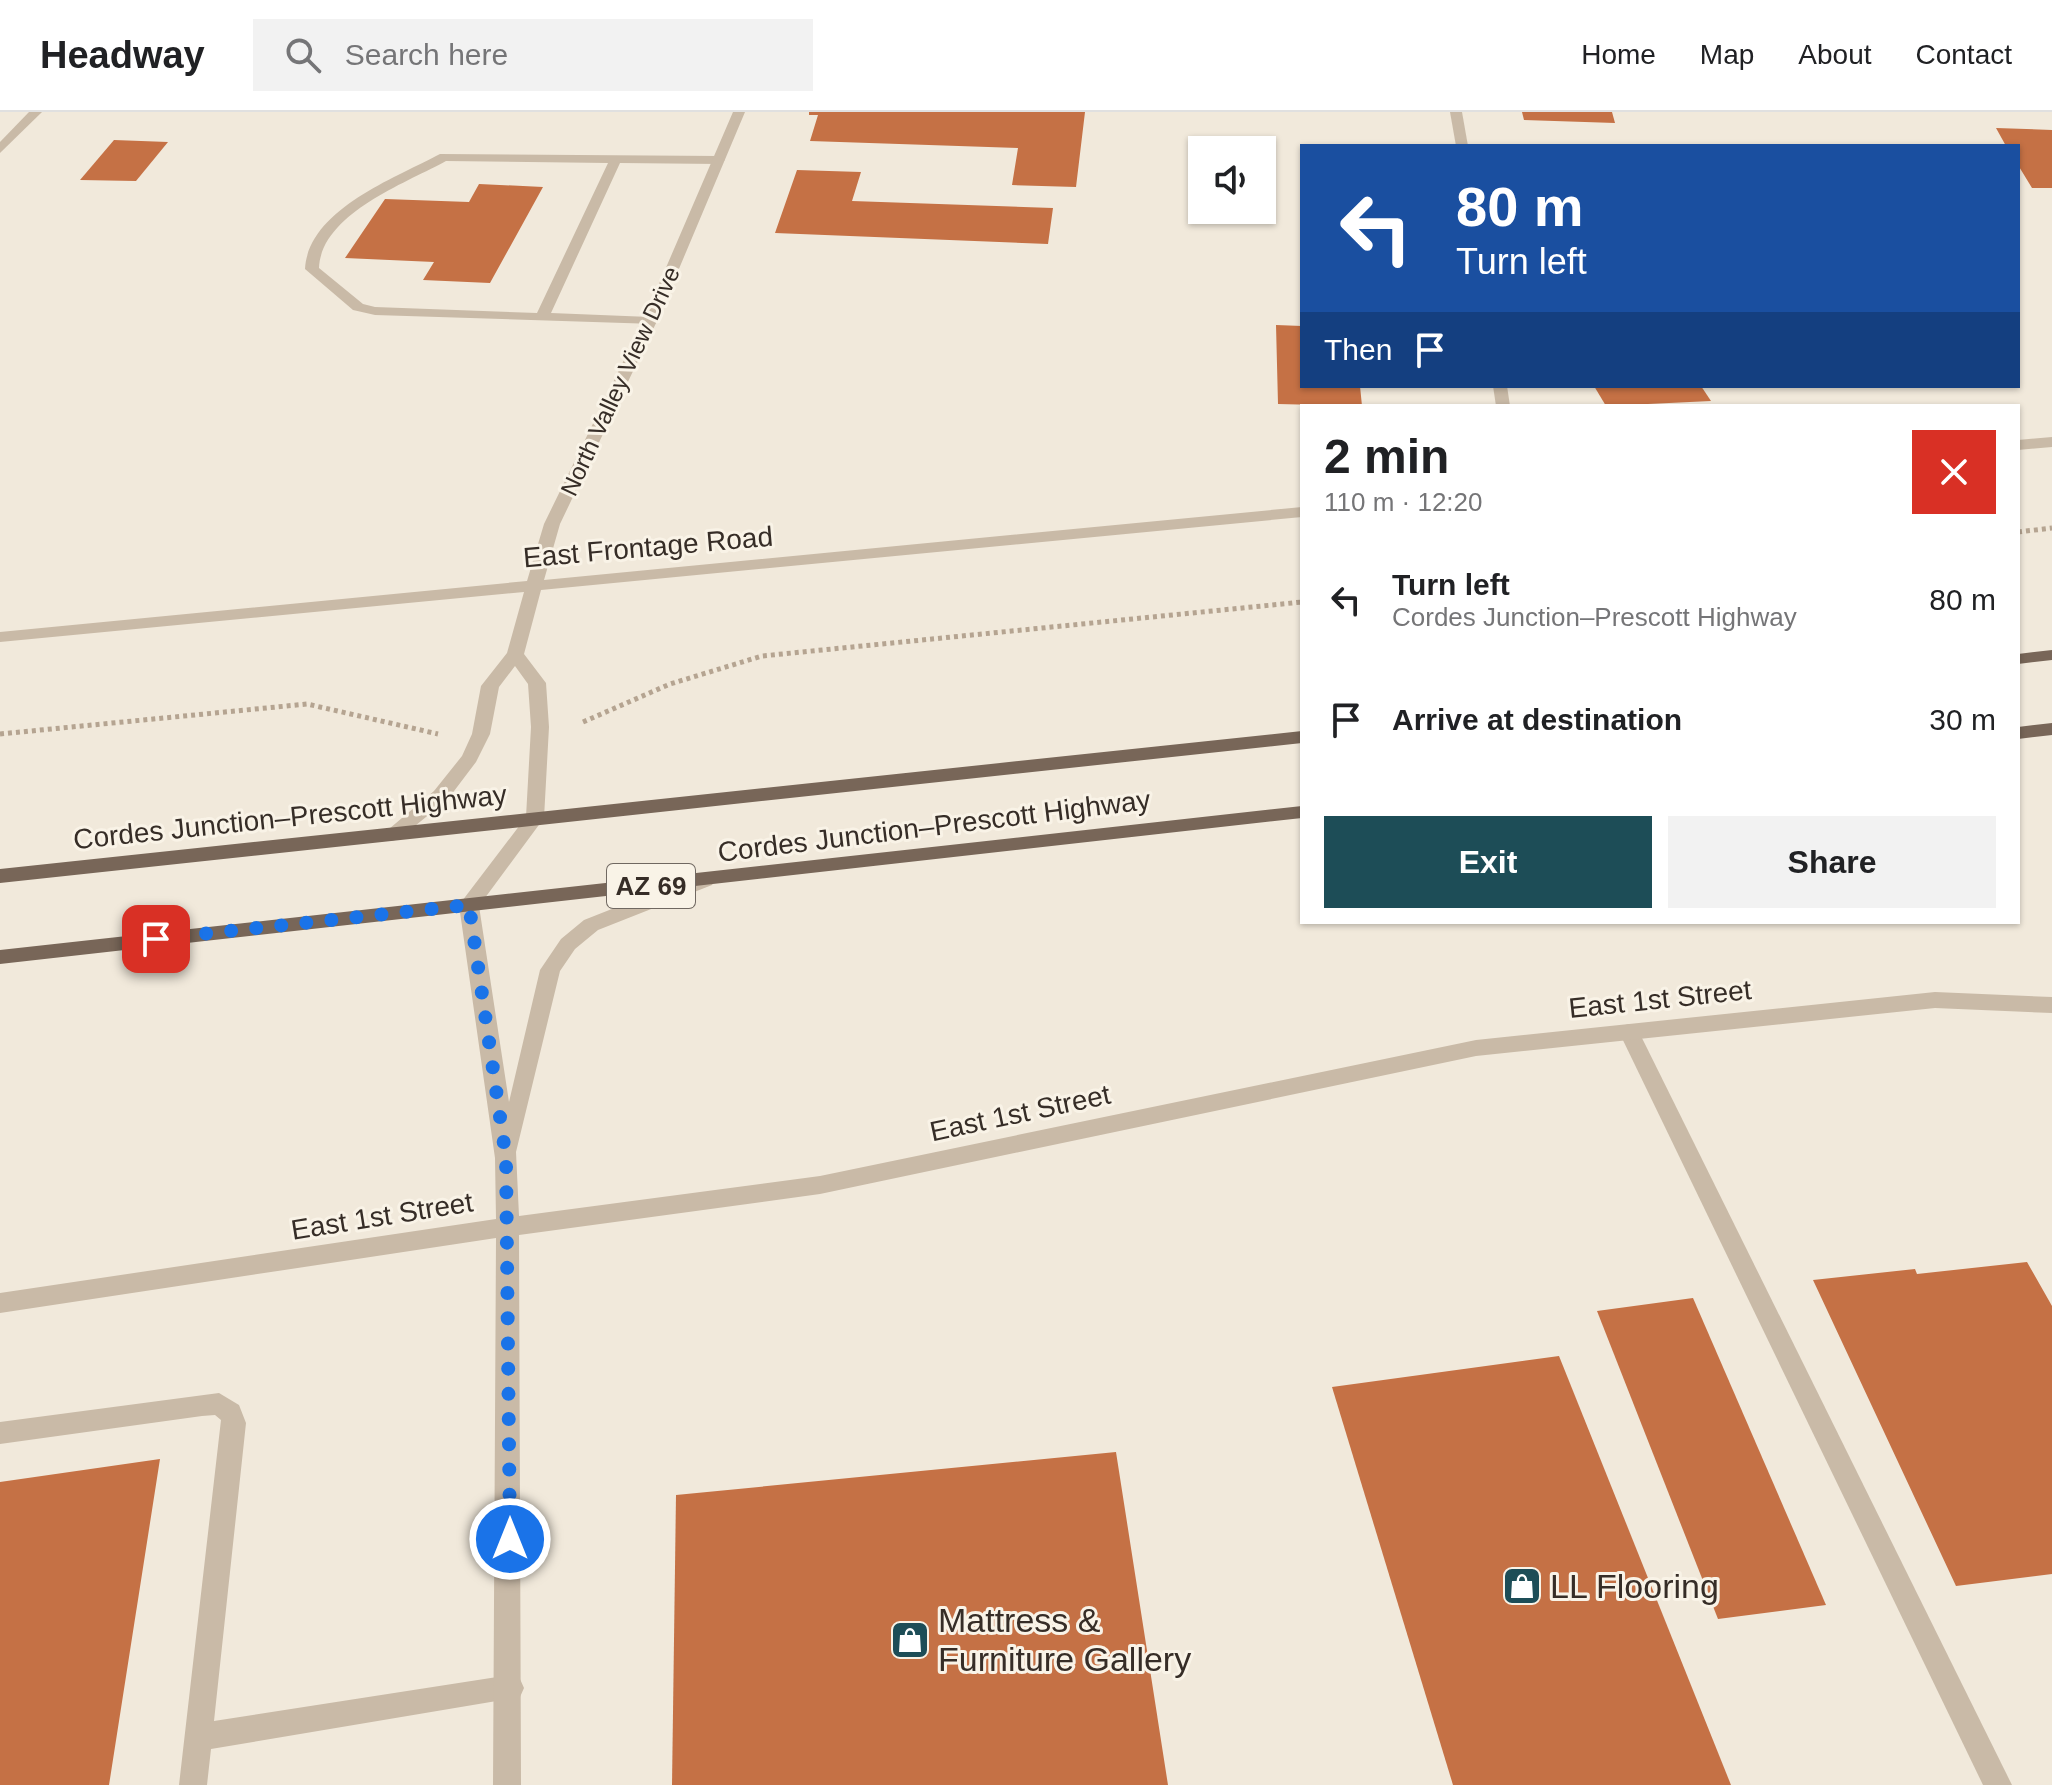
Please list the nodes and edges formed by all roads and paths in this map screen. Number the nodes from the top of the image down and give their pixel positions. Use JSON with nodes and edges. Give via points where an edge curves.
{"nodes":[{"id":1,"x":36,"y":112,"type":"edge"},
{"id":2,"x":739,"y":112,"type":"edge"},
{"id":3,"x":1456,"y":112,"type":"edge"},
{"id":4,"x":1462,"y":144,"type":"edge"},
{"id":5,"x":0,"y":149,"type":"edge"},
{"id":6,"x":616,"y":158,"type":"junction"},
{"id":7,"x":719,"y":160,"type":"junction"},
{"id":8,"x":542,"y":317,"type":"junction"},
{"id":9,"x":650,"y":321,"type":"junction"},
{"id":10,"x":2052,"y":442,"type":"edge"},
{"id":11,"x":2020,"y":445,"type":"edge"},
{"id":12,"x":1300,"y":512,"type":"edge"},
{"id":13,"x":2052,"y":528,"type":"edge"},
{"id":14,"x":2020,"y":532,"type":"edge"},
{"id":15,"x":533,"y":585,"type":"junction"},
{"id":16,"x":1300,"y":602,"type":"edge"},
{"id":17,"x":0,"y":637,"type":"edge"},
{"id":18,"x":515,"y":654,"type":"junction"},
{"id":19,"x":2052,"y":655,"type":"edge"},
{"id":20,"x":2020,"y":659,"type":"edge"},
{"id":21,"x":583,"y":722,"type":"dead end"},
{"id":22,"x":2052,"y":729,"type":"edge"},
{"id":23,"x":2020,"y":733,"type":"edge"},
{"id":24,"x":0,"y":734,"type":"edge"},
{"id":25,"x":438,"y":734,"type":"dead end"},
{"id":26,"x":1300,"y":737,"type":"edge"},
{"id":27,"x":1300,"y":812,"type":"edge"},
{"id":28,"x":535,"y":818,"type":"junction"},
{"id":29,"x":392,"y":834,"type":"junction"},
{"id":30,"x":0,"y":876,"type":"edge"},
{"id":31,"x":705,"y":880,"type":"junction"},
{"id":32,"x":469,"y":905,"type":"junction"},
{"id":33,"x":0,"y":957,"type":"edge"},
{"id":34,"x":2052,"y":1005,"type":"edge"},
{"id":35,"x":1629,"y":1032,"type":"junction"},
{"id":36,"x":506,"y":1158,"type":"junction"},
{"id":37,"x":508,"y":1227,"type":"junction"},
{"id":38,"x":0,"y":1303,"type":"edge"},
{"id":39,"x":0,"y":1433,"type":"edge"},
{"id":40,"x":510,"y":1688,"type":"junction"},
{"id":41,"x":199,"y":1737,"type":"junction"},
{"id":42,"x":193,"y":1785,"type":"edge"},
{"id":43,"x":507,"y":1785,"type":"edge"},
{"id":44,"x":1998,"y":1785,"type":"edge"}],
"edges":[{"from":1,"to":5,"type":"street"},
{"from":2,"to":7,"type":"street","name":"North Valley View Drive"},
{"from":3,"to":4,"type":"street"},
{"from":6,"to":7,"type":"street"},
{"from":6,"to":8,"type":"street"},
{"from":6,"to":8,"type":"street","via":[[444,157],[345,211],[311,260],[312,269],[358,307]]},
{"from":7,"to":9,"type":"street","name":"North Valley View Drive"},
{"from":8,"to":9,"type":"street"},
{"from":9,"to":15,"type":"street","name":"North Valley View Drive","via":[[552,524]]},
{"from":10,"to":11,"type":"street"},
{"from":12,"to":15,"type":"street","name":"East Frontage Road"},
{"from":13,"to":14,"type":"path"},
{"from":15,"to":17,"type":"street","name":"East Frontage Road"},
{"from":15,"to":18,"type":"street","name":"North Valley View Drive"},
{"from":16,"to":21,"type":"path","via":[[762,656],[670,684]]},
{"from":18,"to":28,"type":"street","via":[[537,683]]},
{"from":18,"to":29,"type":"street","name":"North Valley View Drive","via":[[490,686],[481,734],[470,758],[441,795]]},
{"from":19,"to":20,"type":"main road"},
{"from":22,"to":23,"type":"main road"},
{"from":24,"to":25,"type":"path","via":[[307,704]]},
{"from":26,"to":28,"type":"main road","name":"Cordes Junction–Prescott Highway"},
{"from":27,"to":31,"type":"main road","name":"Cordes Junction–Prescott Highway","number":"AZ 69"},
{"from":28,"to":29,"type":"main road","name":"Cordes Junction–Prescott Highway"},
{"from":28,"to":32,"type":"street"},
{"from":29,"to":30,"type":"main road","name":"Cordes Junction–Prescott Highway"},
{"from":31,"to":32,"type":"main road","name":"Cordes Junction–Prescott Highway","number":"AZ 69"},
{"from":31,"to":36,"type":"street","via":[[591,925],[568,944],[550,970]]},
{"from":32,"to":33,"type":"main road","name":"Cordes Junction–Prescott Highway","number":"AZ 69"},
{"from":32,"to":36,"type":"street"},
{"from":34,"to":35,"type":"street","name":"East 1st Street","via":[[1935,1000]]},
{"from":35,"to":37,"type":"street","name":"East 1st Street","via":[[1476,1048],[820,1185]]},
{"from":35,"to":44,"type":"street"},
{"from":36,"to":37,"type":"street"},
{"from":37,"to":38,"type":"street","name":"East 1st Street"},
{"from":37,"to":40,"type":"street"},
{"from":39,"to":41,"type":"street","via":[[202,1405],[219,1404],[230,1413],[234,1423]]},
{"from":40,"to":41,"type":"street"},
{"from":40,"to":43,"type":"street"},
{"from":41,"to":42,"type":"street"}]}
